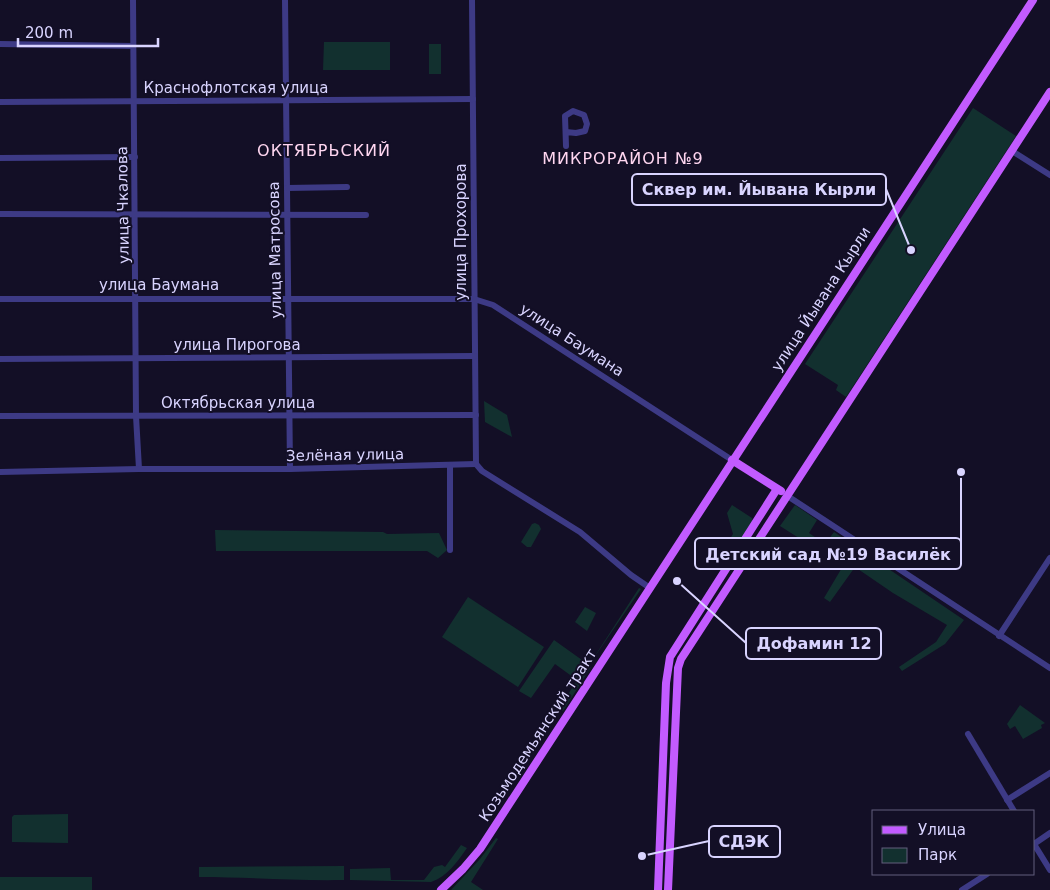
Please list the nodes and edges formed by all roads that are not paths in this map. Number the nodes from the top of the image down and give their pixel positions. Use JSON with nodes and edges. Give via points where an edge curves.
{"nodes":[{"id":1,"x":133,"y":0,"type":"edge"},
{"id":2,"x":285,"y":0,"type":"edge"},
{"id":3,"x":472,"y":0,"type":"edge"},
{"id":4,"x":1033,"y":0,"type":"edge"},
{"id":5,"x":0,"y":44,"type":"edge"},
{"id":6,"x":133,"y":46,"type":"junction"},
{"id":7,"x":1050,"y":92,"type":"edge"},
{"id":8,"x":473,"y":100,"type":"junction"},
{"id":9,"x":286,"y":101,"type":"junction"},
{"id":10,"x":0,"y":102,"type":"edge"},
{"id":11,"x":134,"y":102,"type":"junction"},
{"id":12,"x":566,"y":132,"type":"dead end"},
{"id":13,"x":566,"y":146,"type":"dead end"},
{"id":14,"x":1012,"y":151,"type":"junction"},
{"id":15,"x":134,"y":157,"type":"junction"},
{"id":16,"x":0,"y":158,"type":"edge"},
{"id":17,"x":1050,"y":175,"type":"edge"},
{"id":18,"x":347,"y":187,"type":"dead end"},
{"id":19,"x":287,"y":188,"type":"junction"},
{"id":20,"x":0,"y":214,"type":"edge"},
{"id":21,"x":287,"y":214,"type":"junction"},
{"id":22,"x":135,"y":215,"type":"junction"},
{"id":23,"x":366,"y":215,"type":"dead end"},
{"id":24,"x":0,"y":299,"type":"edge"},
{"id":25,"x":136,"y":299,"type":"junction"},
{"id":26,"x":288,"y":299,"type":"junction"},
{"id":27,"x":474,"y":299,"type":"junction"},
{"id":28,"x":475,"y":356,"type":"junction"},
{"id":29,"x":136,"y":358,"type":"junction"},
{"id":30,"x":288,"y":358,"type":"junction"},
{"id":31,"x":0,"y":359,"type":"edge"},
{"id":32,"x":289,"y":415,"type":"junction"},
{"id":33,"x":476,"y":415,"type":"junction"},
{"id":34,"x":0,"y":416,"type":"edge"},
{"id":35,"x":136,"y":416,"type":"junction"},
{"id":36,"x":732,"y":460,"type":"junction"},
{"id":37,"x":476,"y":464,"type":"junction"},
{"id":38,"x":450,"y":465,"type":"junction"},
{"id":39,"x":139,"y":469,"type":"junction"},
{"id":40,"x":290,"y":469,"type":"junction"},
{"id":41,"x":0,"y":472,"type":"edge"},
{"id":42,"x":777,"y":489,"type":"junction"},
{"id":43,"x":786,"y":495,"type":"junction"},
{"id":44,"x":450,"y":550,"type":"dead end"},
{"id":45,"x":1050,"y":558,"type":"edge"},
{"id":46,"x":728,"y":566,"type":"junction"},
{"id":47,"x":737,"y":572,"type":"junction"},
{"id":48,"x":650,"y":588,"type":"junction"},
{"id":49,"x":999,"y":636,"type":"junction"},
{"id":50,"x":1050,"y":668,"type":"edge"},
{"id":51,"x":666,"y":683,"type":"junction"},
{"id":52,"x":677,"y":684,"type":"junction"},
{"id":53,"x":968,"y":734,"type":"dead end"},
{"id":54,"x":1050,"y":773,"type":"edge"},
{"id":55,"x":662,"y":785,"type":"junction"},
{"id":56,"x":672,"y":786,"type":"junction"},
{"id":57,"x":1007,"y":800,"type":"junction"},
{"id":58,"x":1013,"y":810,"type":"edge"},
{"id":59,"x":661,"y":813,"type":"junction"},
{"id":60,"x":671,"y":814,"type":"junction"},
{"id":61,"x":1050,"y":834,"type":"edge"},
{"id":62,"x":1035,"y":843,"type":"edge"},
{"id":63,"x":1035,"y":846,"type":"edge"},
{"id":64,"x":1050,"y":870,"type":"edge"},
{"id":65,"x":984,"y":875,"type":"edge"},
{"id":66,"x":441,"y":890,"type":"edge"},
{"id":67,"x":658,"y":890,"type":"edge"},
{"id":68,"x":668,"y":890,"type":"edge"},
{"id":69,"x":962,"y":890,"type":"edge"}],
"edges":[{"from":1,"to":6,"type":"street","name":"улица Чкалова"},
{"from":2,"to":9,"type":"street","name":"улица Матросова"},
{"from":3,"to":8,"type":"street","name":"улица Прохорова"},
{"from":4,"to":36,"type":"main road","name":"улица Йывана Кырли"},
{"from":5,"to":6,"type":"street"},
{"from":6,"to":11,"type":"street","name":"улица Чкалова"},
{"from":7,"to":14,"type":"main road"},
{"from":8,"to":9,"type":"street","name":"Краснофлотская улица"},
{"from":8,"to":27,"type":"street","name":"улица Прохорова"},
{"from":9,"to":11,"type":"street","name":"Краснофлотская улица"},
{"from":9,"to":19,"type":"street","name":"улица Матросова"},
{"from":10,"to":11,"type":"street","name":"Краснофлотская улица"},
{"from":11,"to":15,"type":"street","name":"улица Чкалова"},
{"from":12,"to":13,"type":"street"},
{"from":14,"to":17,"type":"street"},
{"from":14,"to":43,"type":"main road"},
{"from":15,"to":16,"type":"street"},
{"from":15,"to":22,"type":"street","name":"улица Чкалова"},
{"from":18,"to":19,"type":"street"},
{"from":19,"to":21,"type":"street","name":"улица Матросова"},
{"from":20,"to":22,"type":"street"},
{"from":21,"to":22,"type":"street"},
{"from":21,"to":23,"type":"street"},
{"from":21,"to":26,"type":"street","name":"улица Матросова"},
{"from":22,"to":25,"type":"street","name":"улица Чкалова"},
{"from":24,"to":25,"type":"street","name":"улица Баумана"},
{"from":25,"to":26,"type":"street","name":"улица Баумана"},
{"from":25,"to":29,"type":"street","name":"улица Чкалова"},
{"from":26,"to":27,"type":"street","name":"улица Баумана"},
{"from":26,"to":30,"type":"street","name":"улица Матросова"},
{"from":27,"to":28,"type":"street","name":"улица Прохорова"},
{"from":27,"to":36,"type":"street","name":"улица Баумана","via":[[493,305]]},
{"from":28,"to":30,"type":"street","name":"улица Пирогова"},
{"from":28,"to":33,"type":"street","name":"улица Прохорова"},
{"from":29,"to":30,"type":"street","name":"улица Пирогова"},
{"from":29,"to":31,"type":"street","name":"улица Пирогова"},
{"from":29,"to":35,"type":"street","name":"улица Чкалова"},
{"from":30,"to":32,"type":"street","name":"улица Матросова"},
{"from":32,"to":33,"type":"street","name":"Октябрьская улица"},
{"from":32,"to":35,"type":"street","name":"Октябрьская улица"},
{"from":32,"to":40,"type":"street","name":"улица Матросова"},
{"from":33,"to":37,"type":"street","name":"улица Прохорова"},
{"from":34,"to":35,"type":"street","name":"Октябрьская улица"},
{"from":35,"to":39,"type":"street","name":"улица Чкалова"},
{"from":36,"to":42,"type":"main road","name":"улица Баумана"},
{"from":36,"to":48,"type":"main road","name":"улица Йывана Кырли"},
{"from":37,"to":38,"type":"street","name":"Зелёная улица"},
{"from":37,"to":48,"type":"street","via":[[482,471],[580,532]]},
{"from":38,"to":40,"type":"street","name":"Зелёная улица"},
{"from":38,"to":44,"type":"street"},
{"from":39,"to":40,"type":"street","name":"Зелёная улица"},
{"from":39,"to":41,"type":"street","name":"Зелёная улица"},
{"from":42,"to":43,"type":"main road","name":"улица Баумана"},
{"from":42,"to":46,"type":"main road"},
{"from":43,"to":47,"type":"main road"},
{"from":43,"to":49,"type":"street","name":"улица Баумана"},
{"from":45,"to":49,"type":"street"},
{"from":46,"to":47,"type":"main road"},
{"from":46,"to":51,"type":"main road","via":[[671,653]]},
{"from":47,"to":52,"type":"main road","via":[[681,659]]},
{"from":48,"to":66,"type":"main road","name":"Козьмодемьянский тракт","via":[[480,850]]},
{"from":49,"to":50,"type":"street","name":"улица Баумана"},
{"from":51,"to":52,"type":"main road"},
{"from":51,"to":55,"type":"main road"},
{"from":52,"to":56,"type":"main road"},
{"from":53,"to":57,"type":"street"},
{"from":54,"to":57,"type":"street"},
{"from":55,"to":56,"type":"main road"},
{"from":55,"to":59,"type":"main road"},
{"from":56,"to":60,"type":"main road"},
{"from":57,"to":58,"type":"street"},
{"from":59,"to":60,"type":"main road"},
{"from":59,"to":67,"type":"main road"},
{"from":60,"to":68,"type":"main road"},
{"from":61,"to":62,"type":"street"},
{"from":63,"to":64,"type":"street"},
{"from":65,"to":69,"type":"street"}]}
